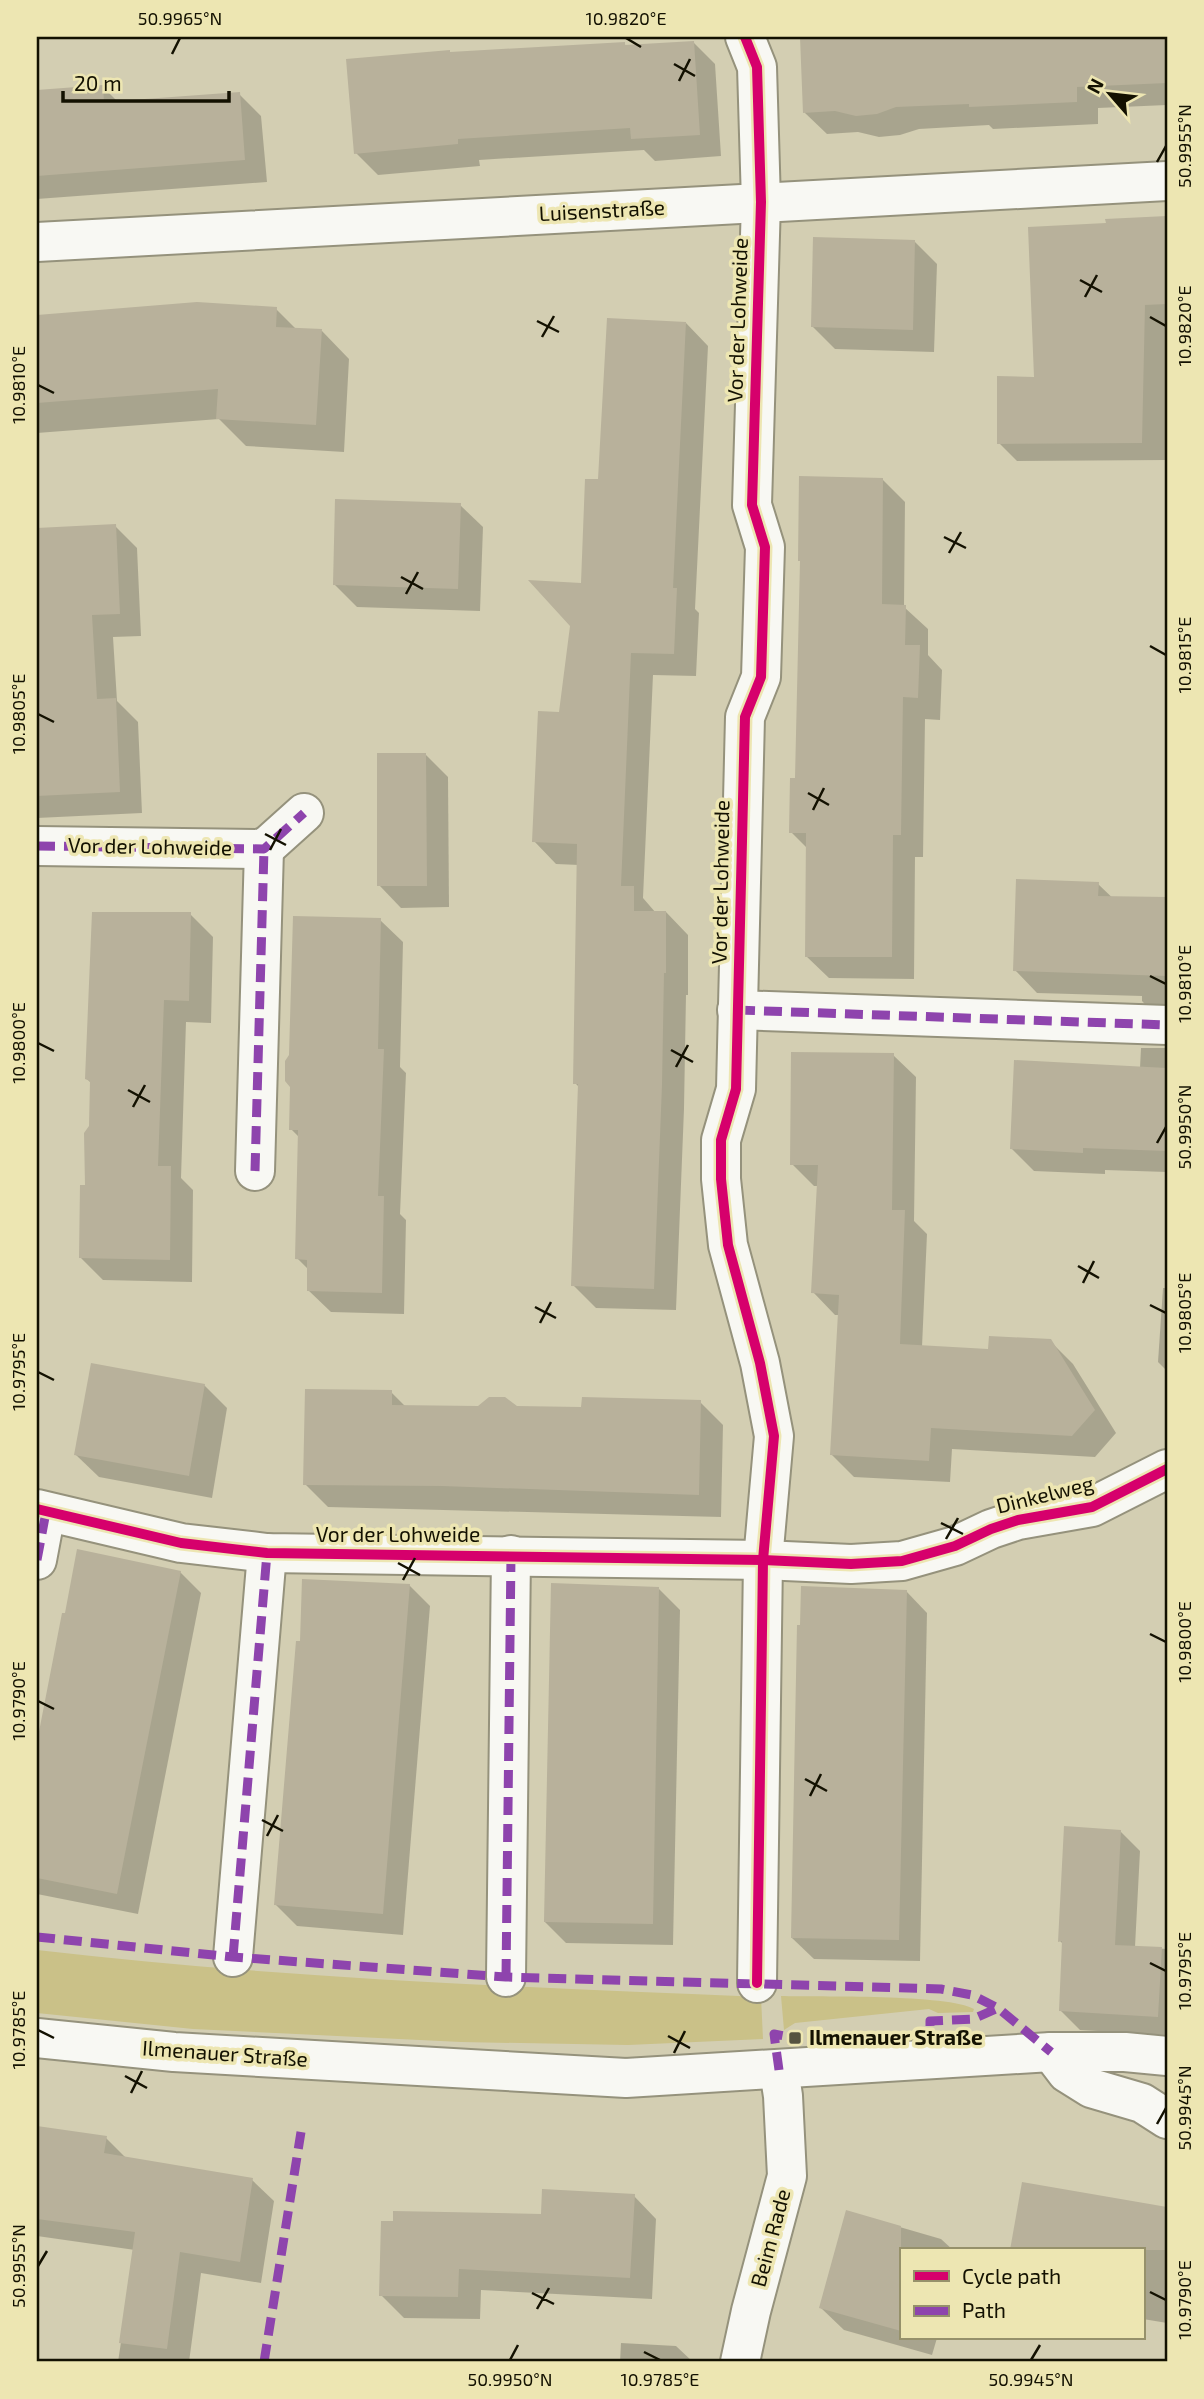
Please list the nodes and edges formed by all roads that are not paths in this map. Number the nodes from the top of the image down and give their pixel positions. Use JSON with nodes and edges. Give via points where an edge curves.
{"nodes":[{"id":1,"x":744,"y":37,"type":"edge"},
{"id":2,"x":1167,"y":181,"type":"edge"},
{"id":3,"x":761,"y":202,"type":"junction"},
{"id":4,"x":37,"y":242,"type":"edge"},
{"id":5,"x":304,"y":813,"type":"dead end"},
{"id":6,"x":37,"y":846,"type":"edge"},
{"id":7,"x":264,"y":849,"type":"junction"},
{"id":8,"x":737,"y":1010,"type":"junction"},
{"id":9,"x":1167,"y":1025,"type":"edge"},
{"id":10,"x":256,"y":1171,"type":"dead end"},
{"id":11,"x":1167,"y":1469,"type":"edge"},
{"id":12,"x":42,"y":1511,"type":"edge"},
{"id":13,"x":267,"y":1553,"type":"junction"},
{"id":14,"x":511,"y":1555,"type":"junction"},
{"id":15,"x":37,"y":1560,"type":"edge"},
{"id":16,"x":763,"y":1560,"type":"junction"},
{"id":17,"x":233,"y":1957,"type":"dead end"},
{"id":18,"x":506,"y":1977,"type":"dead end"},
{"id":19,"x":757,"y":1983,"type":"dead end"},
{"id":20,"x":37,"y":2038,"type":"edge"},
{"id":21,"x":1051,"y":2052,"type":"junction"},
{"id":22,"x":1167,"y":2056,"type":"edge"},
{"id":23,"x":779,"y":2070,"type":"junction"},
{"id":24,"x":1167,"y":2119,"type":"edge"},
{"id":25,"x":740,"y":2362,"type":"edge"}],
"edges":[{"from":1,"to":3,"type":"street","name":"Vor der Lohweide","via":[[757,68]]},
{"from":2,"to":3,"type":"street","name":"Luisenstraße"},
{"from":3,"to":4,"type":"street","name":"Luisenstraße"},
{"from":3,"to":8,"type":"street","name":"Vor der Lohweide","via":[[752,505],[765,547],[761,677],[744,716]]},
{"from":5,"to":7,"type":"street"},
{"from":6,"to":7,"type":"street","name":"Vor der Lohweide"},
{"from":7,"to":10,"type":"street","name":"Vor der Lohweide"},
{"from":8,"to":9,"type":"street"},
{"from":8,"to":16,"type":"street","name":"Vor der Lohweide","via":[[736,1089],[721,1140],[721,1179],[728,1245],[774,1436]]},
{"from":11,"to":16,"type":"street","name":"Dinkelweg","via":[[1092,1507],[1018,1520],[955,1546],[902,1561]]},
{"from":12,"to":13,"type":"street","name":"Vor der Lohweide","via":[[181,1543]]},
{"from":12,"to":15,"type":"street","name":"Vor der Lohweide"},
{"from":13,"to":14,"type":"street","name":"Vor der Lohweide"},
{"from":13,"to":17,"type":"street"},
{"from":14,"to":16,"type":"street","name":"Vor der Lohweide"},
{"from":14,"to":18,"type":"street","name":"Vor der Lohweide"},
{"from":16,"to":19,"type":"street","name":"Vor der Lohweide"},
{"from":20,"to":23,"type":"street","name":"Ilmenauer Straße","via":[[174,2052],[626,2078]]},
{"from":21,"to":22,"type":"street","name":"Ilmenauer Straße"},
{"from":21,"to":23,"type":"street","name":"Ilmenauer Straße"},
{"from":21,"to":24,"type":"street","via":[[1067,2073],[1091,2088],[1142,2104]]},
{"from":23,"to":25,"type":"street","name":"Beim Rade","via":[[788,2176]]}]}
